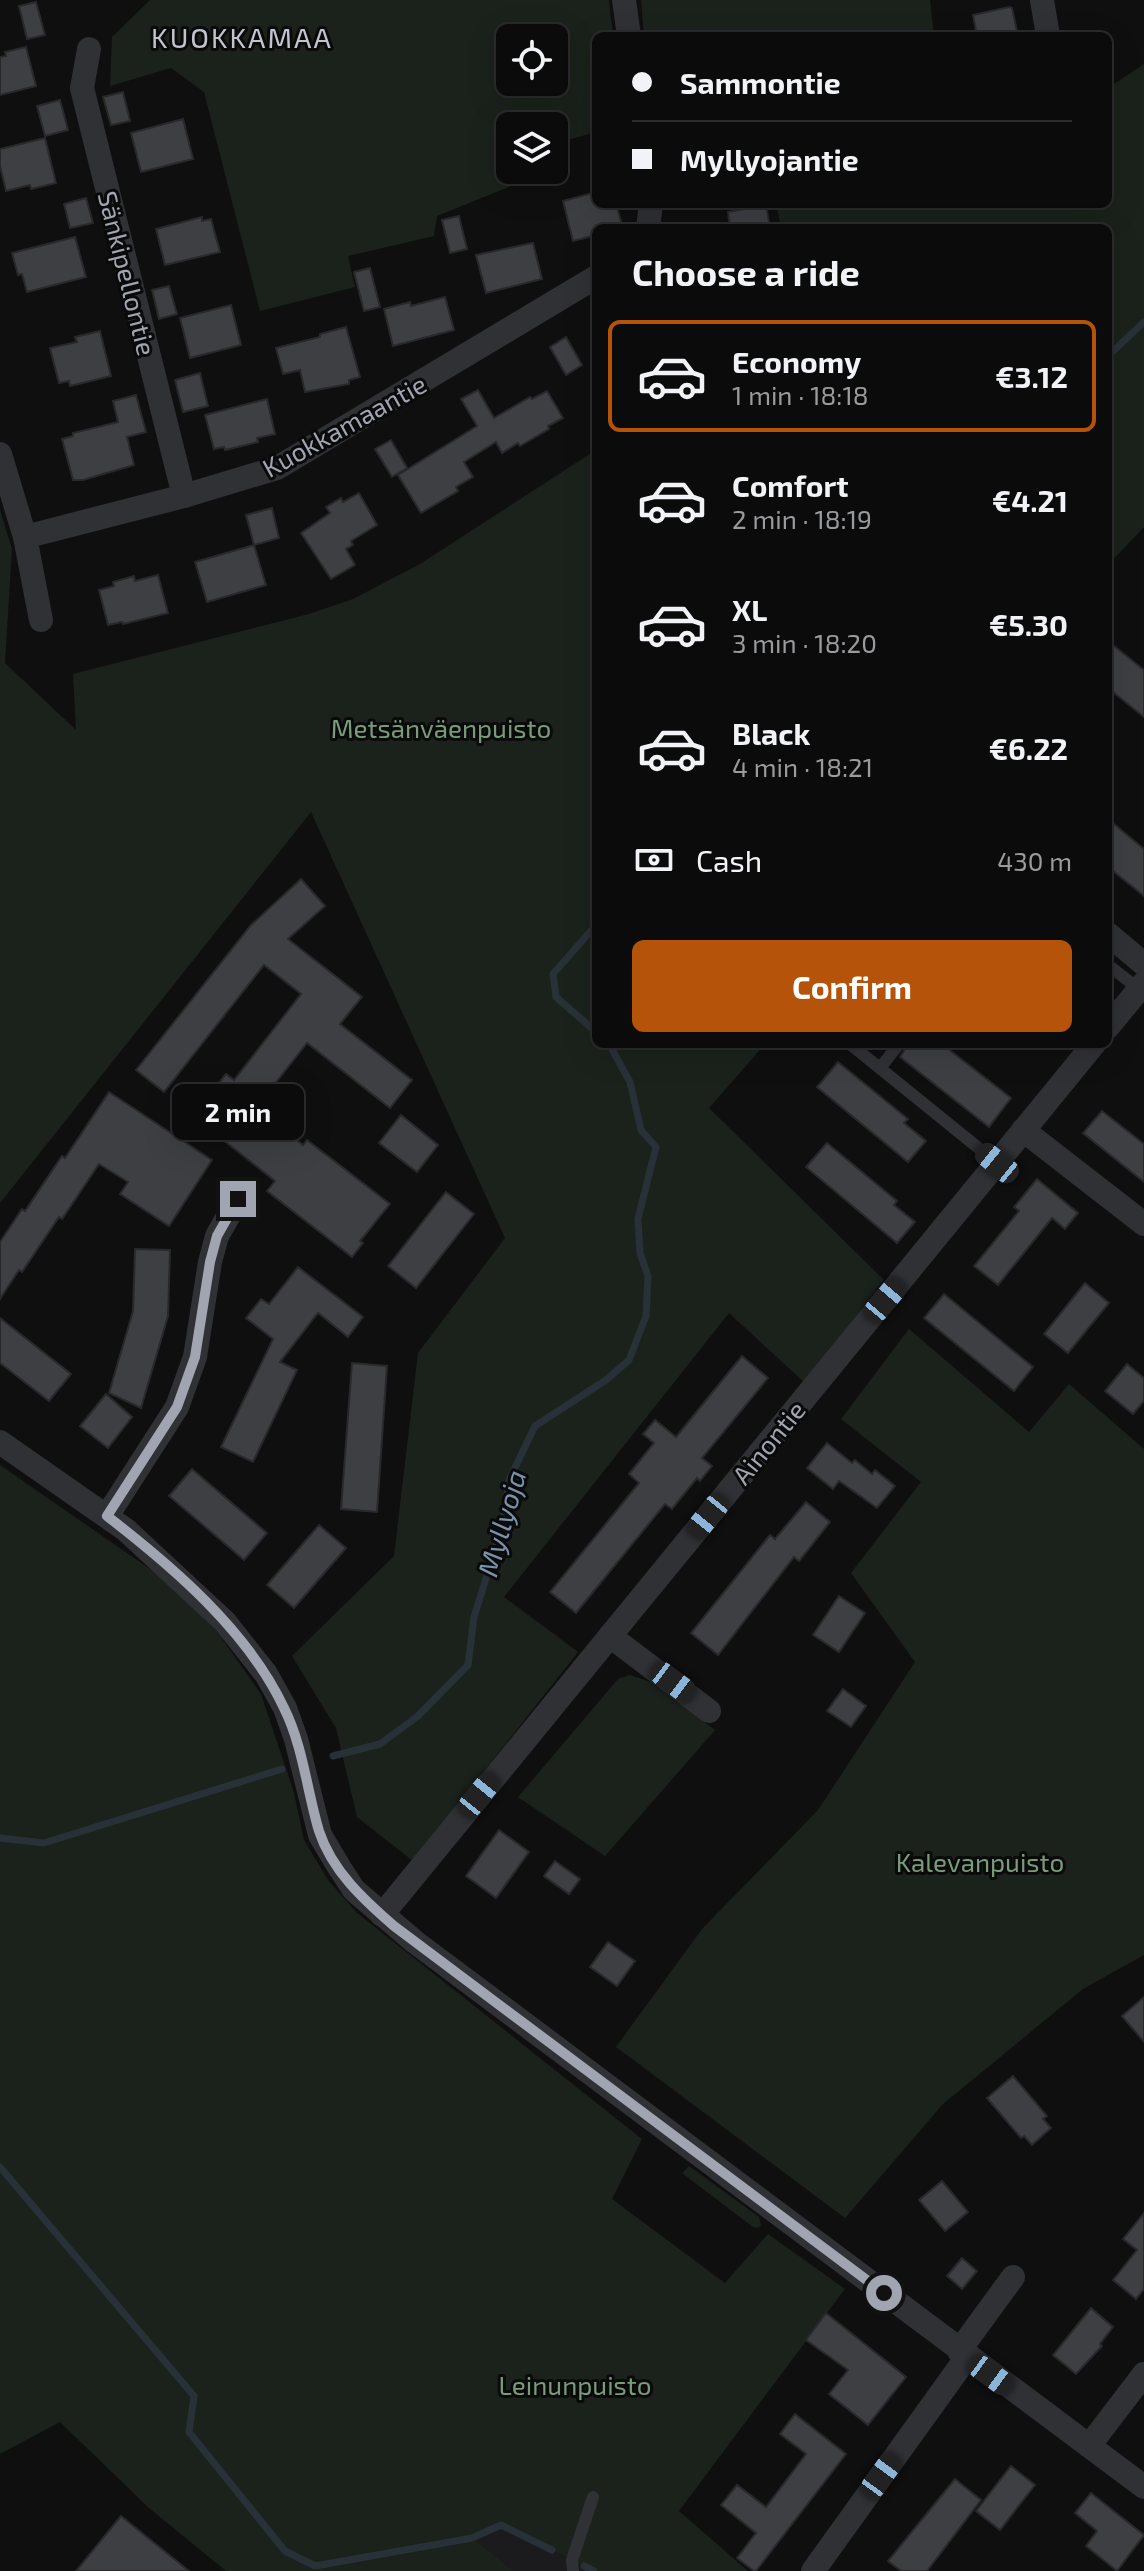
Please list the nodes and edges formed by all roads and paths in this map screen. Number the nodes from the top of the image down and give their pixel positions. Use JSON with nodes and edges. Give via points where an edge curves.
{"nodes":[{"id":1,"x":624,"y":0,"type":"edge"},
{"id":2,"x":1042,"y":0,"type":"edge"},
{"id":3,"x":628,"y":32,"type":"edge"},
{"id":4,"x":1047,"y":32,"type":"edge"},
{"id":5,"x":89,"y":49,"type":"dead end"},
{"id":6,"x":592,"y":279,"type":"edge"},
{"id":7,"x":0,"y":454,"type":"edge"},
{"id":8,"x":184,"y":496,"type":"junction"},
{"id":9,"x":25,"y":537,"type":"junction"},
{"id":10,"x":41,"y":620,"type":"dead end"},
{"id":11,"x":1112,"y":937,"type":"edge"},
{"id":12,"x":1144,"y":964,"type":"edge"},
{"id":13,"x":1112,"y":968,"type":"edge"},
{"id":14,"x":1141,"y":986,"type":"edge"},
{"id":15,"x":1112,"y":1022,"type":"edge"},
{"id":16,"x":855,"y":1048,"type":"edge"},
{"id":17,"x":896,"y":1048,"type":"edge"},
{"id":18,"x":1091,"y":1048,"type":"edge"},
{"id":19,"x":880,"y":1068,"type":"junction"},
{"id":20,"x":1023,"y":1130,"type":"junction"},
{"id":21,"x":997,"y":1163,"type":"junction"},
{"id":22,"x":238,"y":1199,"type":"dead end"},
{"id":23,"x":1144,"y":1224,"type":"edge"},
{"id":24,"x":0,"y":1442,"type":"edge"},
{"id":25,"x":107,"y":1516,"type":"junction"},
{"id":26,"x":610,"y":1636,"type":"junction"},
{"id":27,"x":709,"y":1711,"type":"dead end"},
{"id":28,"x":382,"y":1915,"type":"junction"},
{"id":29,"x":1013,"y":2277,"type":"dead end"},
{"id":30,"x":963,"y":2354,"type":"junction"},
{"id":31,"x":1144,"y":2374,"type":"edge"},
{"id":32,"x":1089,"y":2446,"type":"junction"},
{"id":33,"x":1144,"y":2487,"type":"edge"},
{"id":34,"x":593,"y":2497,"type":"dead end"},
{"id":35,"x":573,"y":2571,"type":"edge"},
{"id":36,"x":813,"y":2571,"type":"edge"}],
"edges":[{"from":1,"to":3,"type":"street"},
{"from":2,"to":4,"type":"street"},
{"from":5,"to":8,"type":"street","name":"Sänkipellontie","via":[[82,88]]},
{"from":6,"to":8,"type":"street","name":"Kuokkamaantie","via":[[277,468]]},
{"from":7,"to":9,"type":"street"},
{"from":8,"to":9,"type":"street","name":"Kuokkamaantie"},
{"from":9,"to":10,"type":"street"},
{"from":11,"to":12,"type":"street"},
{"from":13,"to":14,"type":"lane"},
{"from":14,"to":15,"type":"street"},
{"from":16,"to":19,"type":"lane"},
{"from":17,"to":19,"type":"lane"},
{"from":18,"to":20,"type":"street","name":"Ainontie"},
{"from":19,"to":21,"type":"lane"},
{"from":20,"to":21,"type":"street","name":"Ainontie"},
{"from":20,"to":23,"type":"street"},
{"from":21,"to":26,"type":"street","name":"Ainontie"},
{"from":22,"to":25,"type":"street","via":[[217,1236],[195,1357],[177,1407]]},
{"from":24,"to":25,"type":"street"},
{"from":25,"to":28,"type":"street","via":[[225,1622],[266,1674],[296,1739],[320,1835],[354,1890]]},
{"from":26,"to":27,"type":"street"},
{"from":26,"to":28,"type":"street","name":"Ainontie"},
{"from":28,"to":30,"type":"street"},
{"from":29,"to":30,"type":"street"},
{"from":30,"to":32,"type":"street"},
{"from":30,"to":36,"type":"street"},
{"from":31,"to":32,"type":"street"},
{"from":32,"to":33,"type":"street"},
{"from":34,"to":35,"type":"lane"}]}
